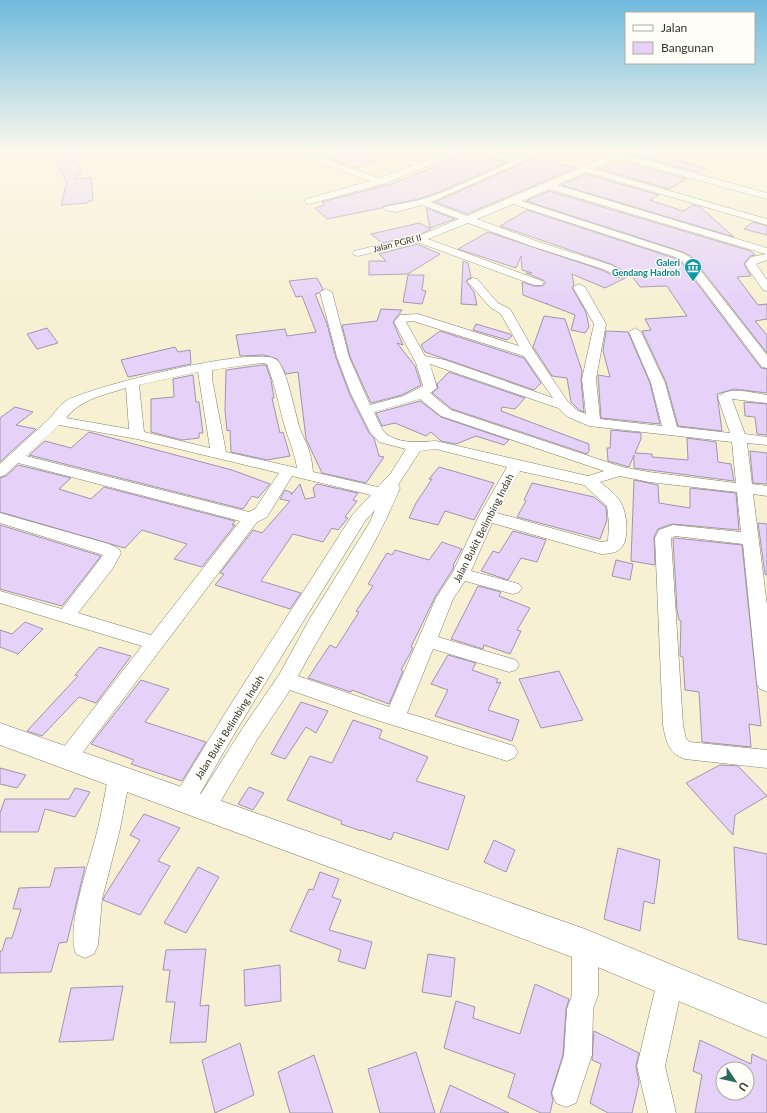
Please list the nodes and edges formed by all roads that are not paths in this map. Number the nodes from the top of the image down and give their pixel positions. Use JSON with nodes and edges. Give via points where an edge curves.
{"nodes":[{"id":1,"x":419,"y":203,"type":"edge"},
{"id":2,"x":425,"y":203,"type":"edge"},
{"id":3,"x":509,"y":203,"type":"edge"},
{"id":4,"x":519,"y":203,"type":"edge"},
{"id":5,"x":607,"y":203,"type":"edge"},
{"id":6,"x":701,"y":203,"type":"edge"},
{"id":7,"x":388,"y":208,"type":"dead end"},
{"id":8,"x":469,"y":220,"type":"junction"},
{"id":9,"x":767,"y":222,"type":"edge"},
{"id":10,"x":419,"y":239,"type":"junction"},
{"id":11,"x":767,"y":251,"type":"edge"},
{"id":12,"x":358,"y":253,"type":"dead end"},
{"id":13,"x":767,"y":258,"type":"edge"},
{"id":14,"x":621,"y":274,"type":"dead end"},
{"id":15,"x":473,"y":281,"type":"dead end"},
{"id":16,"x":538,"y":284,"type":"dead end"},
{"id":17,"x":578,"y":287,"type":"dead end"},
{"id":18,"x":767,"y":288,"type":"edge"},
{"id":19,"x":326,"y":292,"type":"dead end"},
{"id":20,"x":635,"y":332,"type":"dead end"},
{"id":21,"x":529,"y":353,"type":"junction"},
{"id":22,"x":419,"y":358,"type":"junction"},
{"id":23,"x":767,"y":364,"type":"edge"},
{"id":24,"x":205,"y":367,"type":"junction"},
{"id":25,"x":132,"y":382,"type":"junction"},
{"id":26,"x":421,"y":393,"type":"junction"},
{"id":27,"x":767,"y":399,"type":"edge"},
{"id":28,"x":561,"y":403,"type":"junction"},
{"id":29,"x":366,"y":410,"type":"junction"},
{"id":30,"x":56,"y":420,"type":"junction"},
{"id":31,"x":594,"y":423,"type":"junction"},
{"id":32,"x":671,"y":432,"type":"junction"},
{"id":33,"x":137,"y":435,"type":"junction"},
{"id":34,"x":739,"y":438,"type":"junction"},
{"id":35,"x":767,"y":441,"type":"edge"},
{"id":36,"x":415,"y":447,"type":"junction"},
{"id":37,"x":220,"y":455,"type":"junction"},
{"id":38,"x":14,"y":458,"type":"junction"},
{"id":39,"x":516,"y":464,"type":"junction"},
{"id":40,"x":288,"y":471,"type":"junction"},
{"id":41,"x":619,"y":471,"type":"junction"},
{"id":42,"x":0,"y":472,"type":"edge"},
{"id":43,"x":306,"y":475,"type":"junction"},
{"id":44,"x":589,"y":481,"type":"junction"},
{"id":45,"x":746,"y":489,"type":"junction"},
{"id":46,"x":767,"y":491,"type":"edge"},
{"id":47,"x":385,"y":494,"type":"junction"},
{"id":48,"x":487,"y":516,"type":"junction"},
{"id":49,"x":0,"y":518,"type":"edge"},
{"id":50,"x":251,"y":518,"type":"junction"},
{"id":51,"x":751,"y":538,"type":"junction"},
{"id":52,"x":461,"y":574,"type":"junction"},
{"id":53,"x":513,"y":588,"type":"dead end"},
{"id":54,"x":0,"y":598,"type":"edge"},
{"id":55,"x":65,"y":617,"type":"junction"},
{"id":56,"x":426,"y":640,"type":"junction"},
{"id":57,"x":155,"y":643,"type":"junction"},
{"id":58,"x":509,"y":665,"type":"dead end"},
{"id":59,"x":286,"y":680,"type":"junction"},
{"id":60,"x":767,"y":684,"type":"edge"},
{"id":61,"x":395,"y":717,"type":"junction"},
{"id":62,"x":0,"y":734,"type":"edge"},
{"id":63,"x":507,"y":752,"type":"dead end"},
{"id":64,"x":67,"y":758,"type":"junction"},
{"id":65,"x":767,"y":759,"type":"edge"},
{"id":66,"x":119,"y":776,"type":"junction"},
{"id":67,"x":195,"y":804,"type":"junction"},
{"id":68,"x":585,"y":945,"type":"junction"},
{"id":69,"x":85,"y":946,"type":"dead end"},
{"id":70,"x":670,"y":982,"type":"junction"},
{"id":71,"x":767,"y":1021,"type":"edge"},
{"id":72,"x":566,"y":1093,"type":"dead end"},
{"id":73,"x":662,"y":1113,"type":"edge"}],
"edges":[{"from":1,"to":7,"type":"street","via":[[396,209]]},
{"from":2,"to":8,"type":"street"},
{"from":3,"to":8,"type":"street","name":"Jalan PGRI II"},
{"from":4,"to":23,"type":"street","via":[[686,259]]},
{"from":5,"to":11,"type":"street"},
{"from":6,"to":9,"type":"street"},
{"from":8,"to":10,"type":"street","name":"Jalan PGRI II"},
{"from":8,"to":14,"type":"street"},
{"from":10,"to":12,"type":"street","name":"Jalan PGRI II"},
{"from":10,"to":16,"type":"street"},
{"from":13,"to":18,"type":"street","via":[[758,258],[750,264]]},
{"from":15,"to":21,"type":"street","via":[[494,305],[506,312]]},
{"from":17,"to":31,"type":"street","via":[[600,324],[589,379]]},
{"from":19,"to":29,"type":"street","via":[[343,357]]},
{"from":20,"to":32,"type":"street","via":[[658,383]]},
{"from":21,"to":22,"type":"street","via":[[423,319],[404,318],[400,322]]},
{"from":21,"to":28,"type":"street","via":[[560,395]]},
{"from":22,"to":26,"type":"street","via":[[429,376],[430,388]]},
{"from":22,"to":28,"type":"street"},
{"from":24,"to":25,"type":"street"},
{"from":24,"to":37,"type":"street","via":[[205,379]]},
{"from":24,"to":43,"type":"street","via":[[263,358],[272,362],[303,454]]},
{"from":25,"to":30,"type":"street","via":[[86,396],[69,405]]},
{"from":25,"to":33,"type":"street"},
{"from":26,"to":29,"type":"street","via":[[408,400]]},
{"from":26,"to":41,"type":"street","via":[[446,413]]},
{"from":27,"to":34,"type":"street","via":[[729,395],[725,398]]},
{"from":28,"to":31,"type":"street","via":[[573,414]]},
{"from":29,"to":36,"type":"street","via":[[377,432],[384,438]]},
{"from":30,"to":33,"type":"street"},
{"from":30,"to":38,"type":"street"},
{"from":31,"to":32,"type":"street"},
{"from":32,"to":34,"type":"street"},
{"from":33,"to":37,"type":"street"},
{"from":34,"to":35,"type":"street"},
{"from":34,"to":45,"type":"street"},
{"from":36,"to":39,"type":"street","name":"Jalan Bukit Belimbing Indah","via":[[436,445]]},
{"from":36,"to":47,"type":"street","name":"Jalan Bukit Belimbing Indah"},
{"from":37,"to":40,"type":"street"},
{"from":38,"to":42,"type":"street"},
{"from":38,"to":50,"type":"street"},
{"from":39,"to":44,"type":"street"},
{"from":39,"to":48,"type":"street","name":"Jalan Bukit Belimbing Indah"},
{"from":40,"to":43,"type":"street"},
{"from":40,"to":50,"type":"street","via":[[261,513]]},
{"from":41,"to":44,"type":"street"},
{"from":41,"to":45,"type":"street"},
{"from":43,"to":47,"type":"street"},
{"from":44,"to":48,"type":"street","via":[[617,511],[617,539],[615,544],[608,548]]},
{"from":45,"to":46,"type":"street"},
{"from":45,"to":51,"type":"street"},
{"from":47,"to":59,"type":"street","name":"Jalan Bukit Belimbing Indah","via":[[378,522]]},
{"from":47,"to":67,"type":"street","name":"Jalan Bukit Belimbing Indah","via":[[359,518],[225,729]]},
{"from":48,"to":52,"type":"street","name":"Jalan Bukit Belimbing Indah"},
{"from":49,"to":55,"type":"street","via":[[103,548],[112,553],[107,564]]},
{"from":50,"to":57,"type":"street"},
{"from":51,"to":60,"type":"street"},
{"from":51,"to":65,"type":"street","via":[[673,530],[663,538],[673,725],[677,743],[685,750]]},
{"from":52,"to":53,"type":"street"},
{"from":52,"to":56,"type":"street","name":"Jalan Bukit Belimbing Indah","via":[[445,598]]},
{"from":54,"to":55,"type":"street"},
{"from":55,"to":57,"type":"street"},
{"from":56,"to":58,"type":"street"},
{"from":56,"to":61,"type":"street","name":"Jalan Bukit Belimbing Indah"},
{"from":57,"to":64,"type":"street"},
{"from":59,"to":61,"type":"street"},
{"from":59,"to":67,"type":"street","name":"Jalan Bukit Belimbing Indah"},
{"from":61,"to":63,"type":"street"},
{"from":62,"to":64,"type":"street"},
{"from":64,"to":66,"type":"street"},
{"from":66,"to":67,"type":"street"},
{"from":66,"to":69,"type":"street","via":[[109,829],[90,898]]},
{"from":67,"to":68,"type":"street"},
{"from":68,"to":70,"type":"street"},
{"from":68,"to":72,"type":"street","via":[[585,995],[580,1009],[578,1055]]},
{"from":70,"to":71,"type":"street"},
{"from":70,"to":73,"type":"street","via":[[651,1066]]}]}
